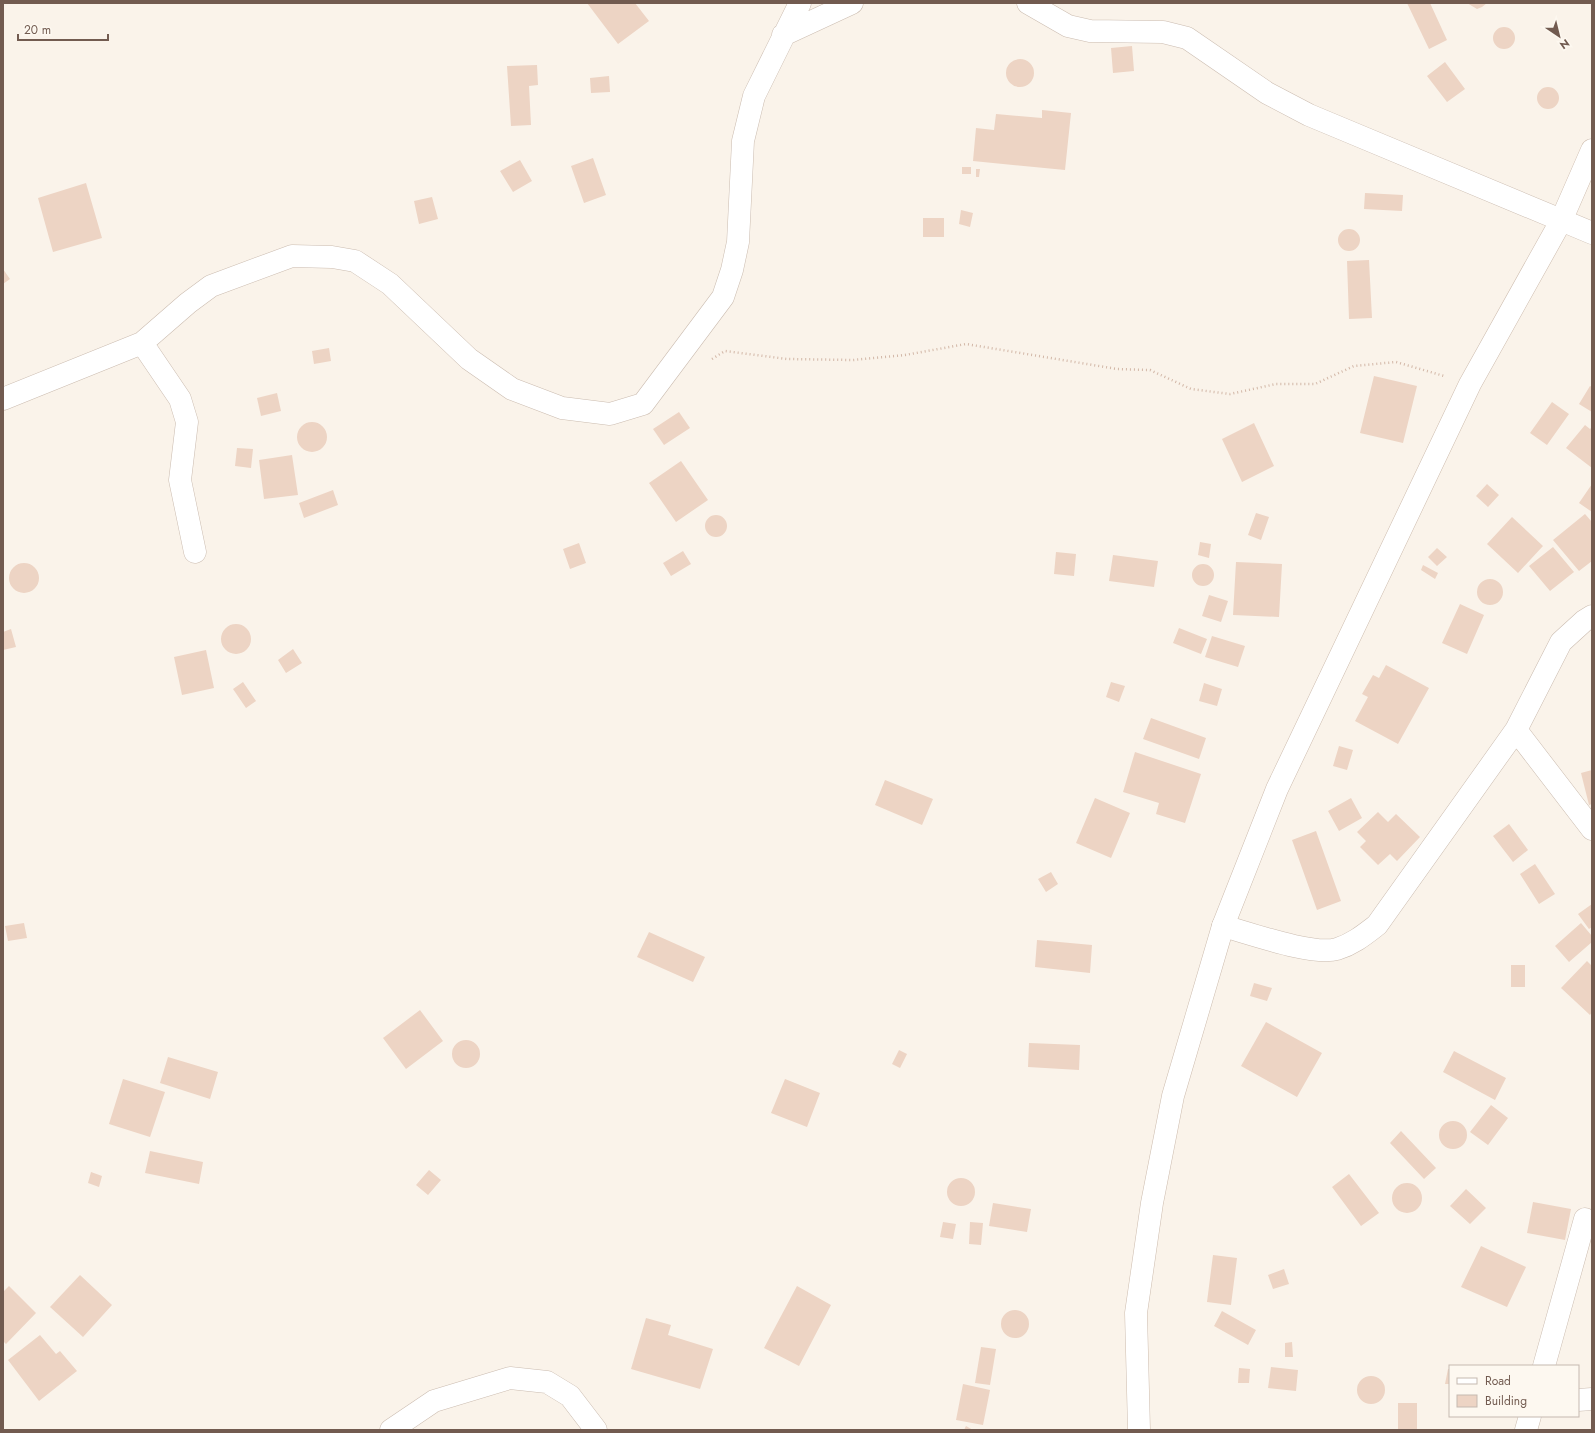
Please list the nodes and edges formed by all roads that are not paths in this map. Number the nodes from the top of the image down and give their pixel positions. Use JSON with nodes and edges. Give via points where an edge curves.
{"nodes":[{"id":1,"x":800,"y":3,"type":"edge"},
{"id":2,"x":852,"y":3,"type":"edge"},
{"id":3,"x":1028,"y":3,"type":"edge"},
{"id":4,"x":783,"y":35,"type":"junction"},
{"id":5,"x":1592,"y":150,"type":"edge"},
{"id":6,"x":1561,"y":221,"type":"junction"},
{"id":7,"x":1592,"y":233,"type":"edge"},
{"id":8,"x":142,"y":343,"type":"junction"},
{"id":9,"x":3,"y":399,"type":"edge"},
{"id":10,"x":194,"y":552,"type":"dead end"},
{"id":11,"x":1592,"y":616,"type":"edge"},
{"id":12,"x":1516,"y":730,"type":"junction"},
{"id":13,"x":1592,"y":830,"type":"edge"},
{"id":14,"x":1223,"y":926,"type":"junction"},
{"id":15,"x":1585,"y":1219,"type":"dead end"},
{"id":16,"x":1544,"y":1365,"type":"edge"},
{"id":17,"x":1592,"y":1399,"type":"edge"},
{"id":18,"x":1579,"y":1400,"type":"edge"},
{"id":19,"x":1530,"y":1417,"type":"edge"},
{"id":20,"x":390,"y":1430,"type":"edge"},
{"id":21,"x":596,"y":1430,"type":"edge"},
{"id":22,"x":1139,"y":1430,"type":"edge"},
{"id":23,"x":1526,"y":1430,"type":"edge"}],
"edges":[{"from":1,"to":4,"type":"street"},
{"from":2,"to":4,"type":"street"},
{"from":3,"to":6,"type":"street","via":[[1068,26],[1090,31],[1163,32],[1187,38],[1267,92],[1310,116]]},
{"from":4,"to":8,"type":"street","via":[[754,96],[743,141],[738,242],[723,297],[643,404],[610,414],[562,408],[512,389],[469,360],[390,284],[355,261],[332,256],[292,256],[211,286],[188,302]]},
{"from":5,"to":6,"type":"street"},
{"from":6,"to":7,"type":"street"},
{"from":6,"to":14,"type":"street","via":[[1470,384],[1277,789]]},
{"from":8,"to":9,"type":"street"},
{"from":8,"to":10,"type":"street","via":[[180,399],[187,422],[180,480]]},
{"from":11,"to":12,"type":"street","via":[[1561,642]]},
{"from":12,"to":13,"type":"street"},
{"from":12,"to":14,"type":"street","via":[[1377,925],[1358,940],[1336,950],[1311,949]]},
{"from":14,"to":22,"type":"street","via":[[1173,1096],[1152,1203],[1136,1313]]},
{"from":15,"to":16,"type":"street"},
{"from":17,"to":18,"type":"street"},
{"from":19,"to":23,"type":"street"},
{"from":20,"to":21,"type":"street","via":[[434,1401],[510,1378],[547,1382],[570,1396]]}]}
